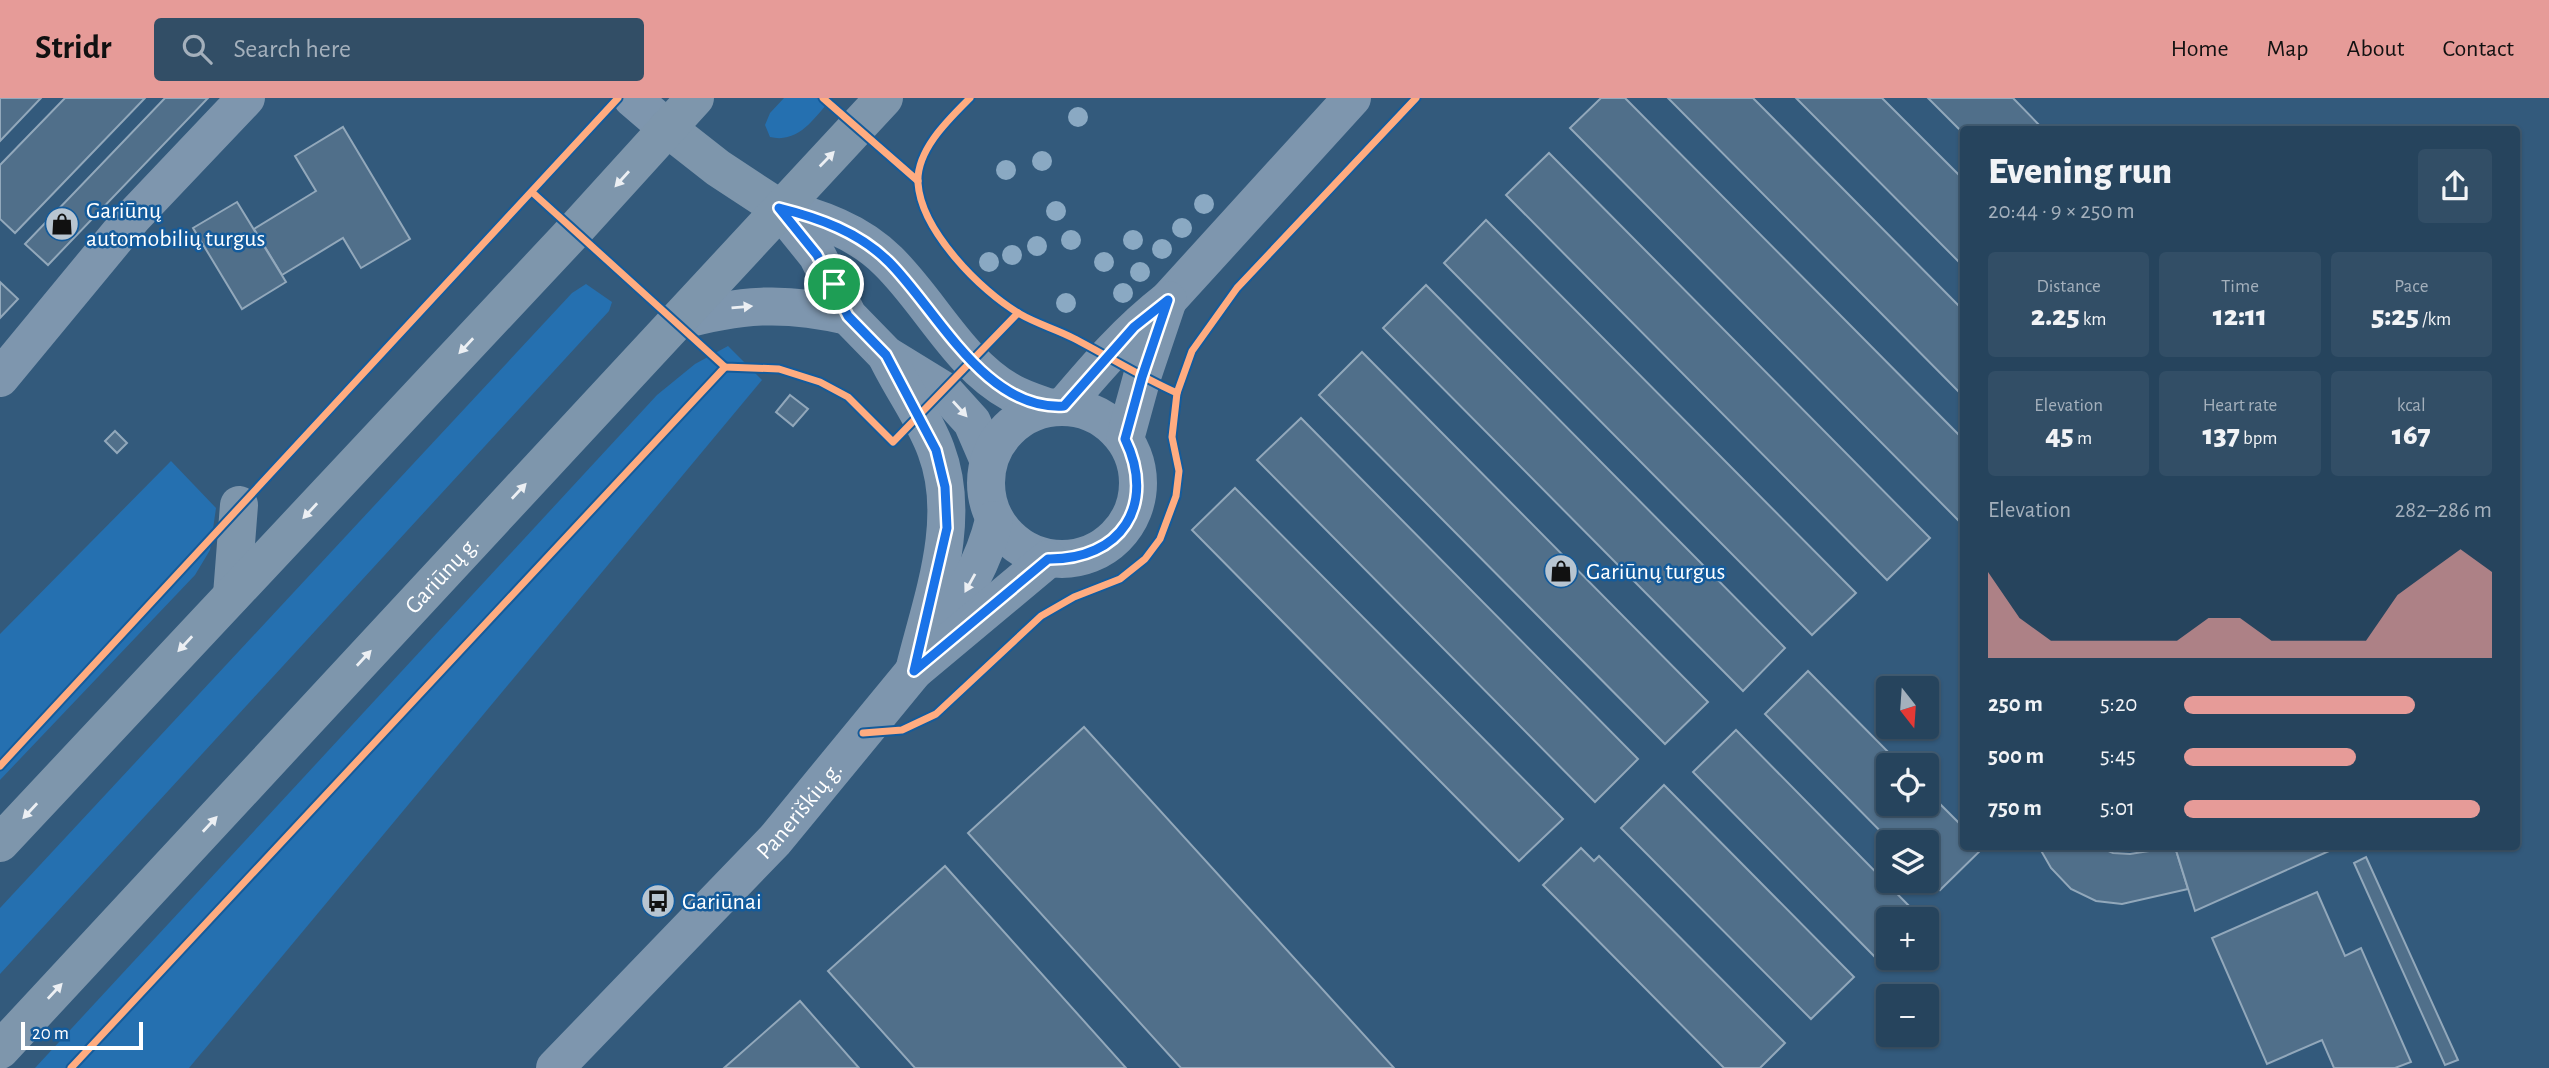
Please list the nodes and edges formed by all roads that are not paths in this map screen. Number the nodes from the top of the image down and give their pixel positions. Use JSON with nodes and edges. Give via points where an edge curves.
{"nodes":[{"id":1,"x":246,"y":98,"type":"edge"},
{"id":2,"x":632,"y":98,"type":"edge"},
{"id":3,"x":695,"y":98,"type":"edge"},
{"id":4,"x":884,"y":98,"type":"edge"},
{"id":5,"x":1352,"y":98,"type":"edge"},
{"id":6,"x":667,"y":128,"type":"junction"},
{"id":7,"x":779,"y":208,"type":"junction"},
{"id":8,"x":1168,"y":300,"type":"junction"},
{"id":9,"x":848,"y":316,"type":"junction"},
{"id":10,"x":676,"y":322,"type":"junction"},
{"id":11,"x":886,"y":355,"type":"junction"},
{"id":12,"x":0,"y":378,"type":"edge"},
{"id":13,"x":1056,"y":407,"type":"junction"},
{"id":14,"x":1125,"y":439,"type":"junction"},
{"id":15,"x":988,"y":459,"type":"junction"},
{"id":16,"x":239,"y":505,"type":"dead end"},
{"id":17,"x":994,"y":520,"type":"junction"},
{"id":18,"x":1048,"y":559,"type":"junction"},
{"id":19,"x":232,"y":594,"type":"junction"},
{"id":20,"x":914,"y":671,"type":"junction"},
{"id":21,"x":0,"y":843,"type":"edge"},
{"id":22,"x":0,"y":1050,"type":"edge"},
{"id":23,"x":555,"y":1068,"type":"edge"}],
"edges":[{"from":1,"to":12,"type":"street","via":[[133,217]]},
{"from":2,"to":6,"type":"street"},
{"from":3,"to":6,"type":"highway"},
{"from":7,"to":4,"type":"highway","name":"Gariūnų g.","one_way":true},
{"from":5,"to":8,"type":"street"},
{"from":6,"to":7,"type":"highway"},
{"from":6,"to":19,"type":"highway","one_way":true},
{"from":7,"to":9,"type":"street","via":[[817,255]]},
{"from":7,"to":10,"type":"highway","name":"Gariūnų g."},
{"from":7,"to":13,"type":"street","via":[[848,231],[888,261],[991,379],[1013,394]]},
{"from":8,"to":13,"type":"street","via":[[1134,327]]},
{"from":8,"to":14,"type":"street"},
{"from":10,"to":9,"type":"street","one_way":true,"via":[[724,309],[768,304]]},
{"from":9,"to":11,"type":"street"},
{"from":22,"to":10,"type":"highway","name":"Gariūnų g.","one_way":true},
{"from":11,"to":15,"type":"street","one_way":true,"via":[[943,390],[972,422]]},
{"from":11,"to":20,"type":"street","via":[[936,450],[945,487],[947,528]]},
{"from":13,"to":14,"type":"street","via":[[1091,412]]},
{"from":13,"to":15,"type":"street","via":[[1022,417],[1001,435]]},
{"from":14,"to":18,"type":"street","via":[[1139,481],[1136,504],[1126,524],[1112,542],[1093,553]]},
{"from":15,"to":17,"type":"street","via":[[987,501]]},
{"from":16,"to":19,"type":"highway"},
{"from":17,"to":18,"type":"street","via":[[1008,539]]},
{"from":17,"to":20,"type":"street","one_way":true,"via":[[970,584]]},
{"from":18,"to":20,"type":"street","name":"Paneriškių g."},
{"from":19,"to":21,"type":"highway","one_way":true},
{"from":20,"to":23,"type":"street","name":"Paneriškių g.","via":[[775,840]]}]}
